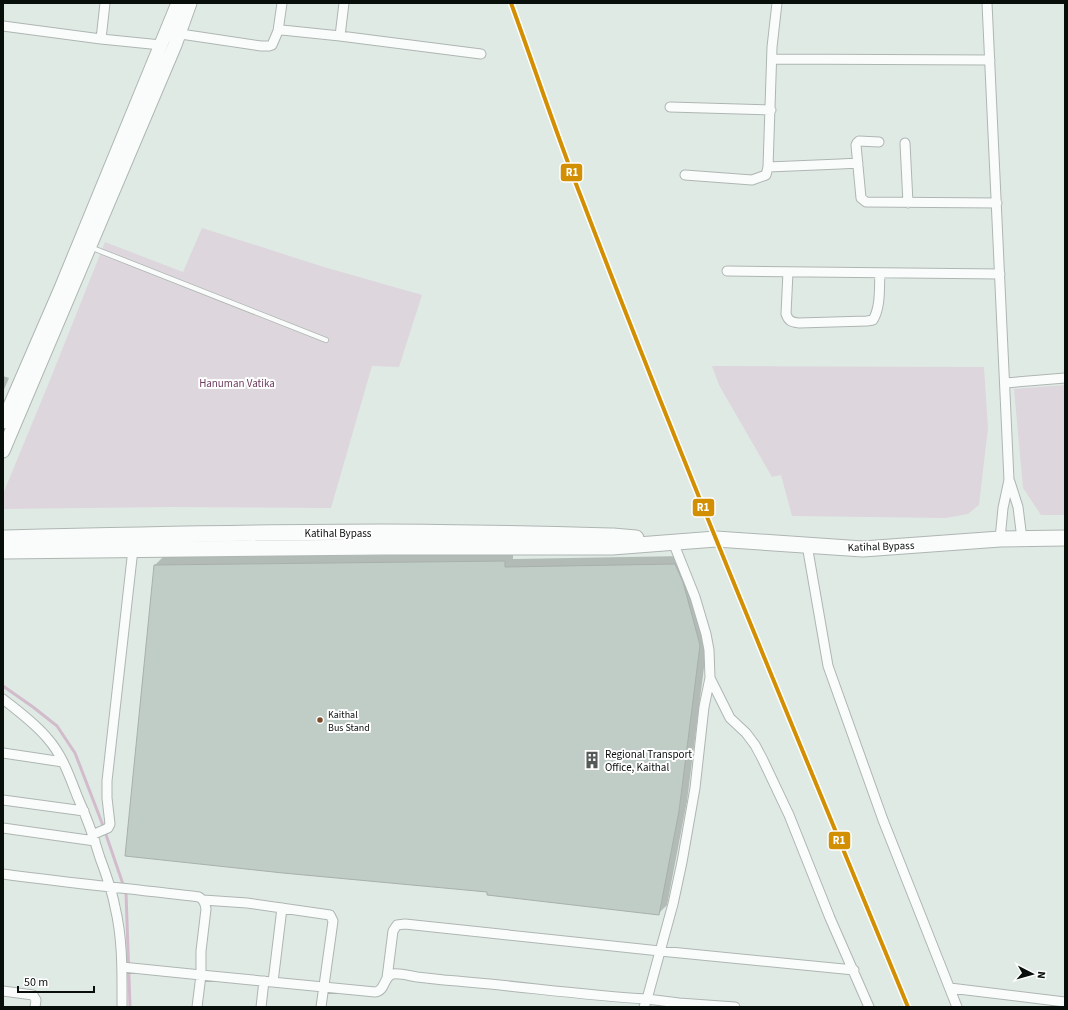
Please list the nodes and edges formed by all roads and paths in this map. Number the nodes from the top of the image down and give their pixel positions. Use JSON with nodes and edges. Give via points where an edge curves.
{"nodes":[{"id":1,"x":105,"y":3,"type":"edge"},
{"id":2,"x":178,"y":3,"type":"edge"},
{"id":3,"x":190,"y":3,"type":"edge"},
{"id":4,"x":282,"y":3,"type":"edge"},
{"id":5,"x":344,"y":3,"type":"edge"},
{"id":6,"x":777,"y":3,"type":"edge"},
{"id":7,"x":987,"y":3,"type":"edge"},
{"id":8,"x":3,"y":26,"type":"edge"},
{"id":9,"x":278,"y":31,"type":"junction"},
{"id":10,"x":173,"y":33,"type":"junction"},
{"id":11,"x":340,"y":36,"type":"junction"},
{"id":12,"x":101,"y":39,"type":"junction"},
{"id":13,"x":161,"y":45,"type":"junction"},
{"id":14,"x":481,"y":54,"type":"dead end"},
{"id":15,"x":772,"y":59,"type":"junction"},
{"id":16,"x":990,"y":60,"type":"junction"},
{"id":17,"x":670,"y":107,"type":"dead end"},
{"id":18,"x":770,"y":110,"type":"junction"},
{"id":19,"x":879,"y":142,"type":"dead end"},
{"id":20,"x":905,"y":143,"type":"dead end"},
{"id":21,"x":858,"y":163,"type":"junction"},
{"id":22,"x":768,"y":167,"type":"junction"},
{"id":23,"x":686,"y":175,"type":"dead end"},
{"id":24,"x":908,"y":203,"type":"junction"},
{"id":25,"x":997,"y":203,"type":"junction"},
{"id":26,"x":90,"y":247,"type":"junction"},
{"id":27,"x":727,"y":271,"type":"dead end"},
{"id":28,"x":788,"y":272,"type":"junction"},
{"id":29,"x":880,"y":273,"type":"junction"},
{"id":30,"x":1000,"y":274,"type":"junction"},
{"id":31,"x":326,"y":340,"type":"dead end"},
{"id":32,"x":1065,"y":378,"type":"edge"},
{"id":33,"x":1005,"y":383,"type":"junction"},
{"id":34,"x":6,"y":409,"type":"edge"},
{"id":35,"x":3,"y":422,"type":"edge"},
{"id":36,"x":3,"y":451,"type":"edge"},
{"id":37,"x":1009,"y":480,"type":"junction"},
{"id":38,"x":3,"y":538,"type":"edge"},
{"id":39,"x":1065,"y":538,"type":"edge"},
{"id":40,"x":1000,"y":539,"type":"junction"},
{"id":41,"x":1022,"y":539,"type":"junction"},
{"id":42,"x":673,"y":542,"type":"junction"},
{"id":43,"x":807,"y":545,"type":"junction"},
{"id":44,"x":133,"y":549,"type":"junction"},
{"id":45,"x":3,"y":551,"type":"edge"},
{"id":46,"x":710,"y":678,"type":"junction"},
{"id":47,"x":3,"y":699,"type":"edge"},
{"id":48,"x":3,"y":753,"type":"edge"},
{"id":49,"x":63,"y":762,"type":"junction"},
{"id":50,"x":3,"y":800,"type":"edge"},
{"id":51,"x":84,"y":811,"type":"junction"},
{"id":52,"x":3,"y":828,"type":"edge"},
{"id":53,"x":98,"y":834,"type":"junction"},
{"id":54,"x":3,"y":874,"type":"edge"},
{"id":55,"x":114,"y":888,"type":"junction"},
{"id":56,"x":203,"y":900,"type":"junction"},
{"id":57,"x":282,"y":908,"type":"junction"},
{"id":58,"x":660,"y":951,"type":"junction"},
{"id":59,"x":124,"y":967,"type":"junction"},
{"id":60,"x":854,"y":970,"type":"junction"},
{"id":61,"x":201,"y":975,"type":"junction"},
{"id":62,"x":387,"y":978,"type":"junction"},
{"id":63,"x":268,"y":981,"type":"junction"},
{"id":64,"x":324,"y":987,"type":"junction"},
{"id":65,"x":950,"y":988,"type":"junction"},
{"id":66,"x":3,"y":991,"type":"edge"},
{"id":67,"x":1065,"y":1002,"type":"edge"},
{"id":68,"x":645,"y":1003,"type":"edge"},
{"id":69,"x":35,"y":1007,"type":"edge"},
{"id":70,"x":122,"y":1007,"type":"edge"},
{"id":71,"x":197,"y":1007,"type":"edge"},
{"id":72,"x":261,"y":1007,"type":"edge"},
{"id":73,"x":321,"y":1007,"type":"edge"},
{"id":74,"x":735,"y":1007,"type":"edge"},
{"id":75,"x":869,"y":1007,"type":"edge"},
{"id":76,"x":957,"y":1007,"type":"edge"}],
"edges":[{"from":1,"to":12,"type":"street"},
{"from":2,"to":10,"type":"main road"},
{"from":3,"to":10,"type":"main road"},
{"from":4,"to":9,"type":"street"},
{"from":5,"to":11,"type":"street"},
{"from":6,"to":15,"type":"street"},
{"from":7,"to":16,"type":"street"},
{"from":8,"to":12,"type":"street"},
{"from":9,"to":10,"type":"street","via":[[270,46]]},
{"from":9,"to":11,"type":"street"},
{"from":10,"to":13,"type":"main road"},
{"from":10,"to":26,"type":"main road"},
{"from":11,"to":14,"type":"street"},
{"from":12,"to":13,"type":"street"},
{"from":13,"to":34,"type":"main road","via":[[64,280]]},
{"from":15,"to":16,"type":"street"},
{"from":15,"to":18,"type":"street"},
{"from":16,"to":25,"type":"street"},
{"from":17,"to":18,"type":"street"},
{"from":18,"to":22,"type":"street"},
{"from":19,"to":21,"type":"street","via":[[857,143]]},
{"from":20,"to":24,"type":"street"},
{"from":21,"to":22,"type":"street"},
{"from":21,"to":24,"type":"street","via":[[861,198],[866,202]]},
{"from":22,"to":23,"type":"street","via":[[766,175],[752,180]]},
{"from":24,"to":25,"type":"street"},
{"from":25,"to":30,"type":"street"},
{"from":26,"to":31,"type":"lane"},
{"from":26,"to":36,"type":"main road"},
{"from":27,"to":28,"type":"street"},
{"from":28,"to":29,"type":"street"},
{"from":28,"to":29,"type":"street","via":[[786,314],[788,319],[799,324],[873,320],[878,307]]},
{"from":29,"to":30,"type":"street"},
{"from":30,"to":33,"type":"street"},
{"from":32,"to":33,"type":"street"},
{"from":33,"to":37,"type":"street"},
{"from":34,"to":35,"type":"main road"},
{"from":37,"to":40,"type":"street"},
{"from":37,"to":41,"type":"street","via":[[1018,508]]},
{"from":38,"to":42,"type":"main road","name":"Katihal Bypass","via":[[465,533],[613,536]]},
{"from":39,"to":41,"type":"main road","name":"Katihal Bypass"},
{"from":40,"to":41,"type":"main road","name":"Katihal Bypass"},
{"from":40,"to":43,"type":"main road","name":"Katihal Bypass","via":[[862,549]]},
{"from":42,"to":43,"type":"main road","name":"Katihal Bypass","via":[[716,539]]},
{"from":42,"to":44,"type":"main road","name":"Katihal Bypass","via":[[612,546]]},
{"from":42,"to":46,"type":"street","via":[[695,597],[706,634]]},
{"from":43,"to":65,"type":"street","via":[[828,666],[883,820]]},
{"from":44,"to":45,"type":"main road","name":"Katihal Bypass"},
{"from":44,"to":53,"type":"street","via":[[107,781],[110,821],[109,826]]},
{"from":46,"to":58,"type":"street","via":[[684,855]]},
{"from":46,"to":60,"type":"street","via":[[730,718],[746,733],[762,758],[789,815]]},
{"from":47,"to":49,"type":"street","via":[[48,739]]},
{"from":48,"to":49,"type":"street"},
{"from":49,"to":51,"type":"street"},
{"from":50,"to":51,"type":"street"},
{"from":51,"to":53,"type":"street"},
{"from":52,"to":53,"type":"street"},
{"from":53,"to":55,"type":"street"},
{"from":54,"to":55,"type":"street"},
{"from":55,"to":56,"type":"street","via":[[198,897]]},
{"from":55,"to":59,"type":"street"},
{"from":56,"to":57,"type":"street"},
{"from":56,"to":61,"type":"street","via":[[206,909]]},
{"from":57,"to":63,"type":"street"},
{"from":57,"to":64,"type":"street","via":[[328,914],[331,917],[333,921]]},
{"from":58,"to":60,"type":"street"},
{"from":58,"to":62,"type":"street","via":[[401,924],[397,925],[392,936]]},
{"from":58,"to":68,"type":"street"},
{"from":59,"to":61,"type":"street"},
{"from":59,"to":70,"type":"street"},
{"from":60,"to":75,"type":"street"},
{"from":61,"to":63,"type":"street"},
{"from":61,"to":71,"type":"street"},
{"from":62,"to":64,"type":"street","via":[[378,992]]},
{"from":62,"to":68,"type":"street","via":[[398,974],[606,996]]},
{"from":63,"to":64,"type":"street"},
{"from":63,"to":72,"type":"street"},
{"from":64,"to":73,"type":"street"},
{"from":65,"to":67,"type":"street"},
{"from":65,"to":76,"type":"street"},
{"from":66,"to":69,"type":"street","via":[[33,995],[36,1000]]},
{"from":68,"to":74,"type":"street"}]}
